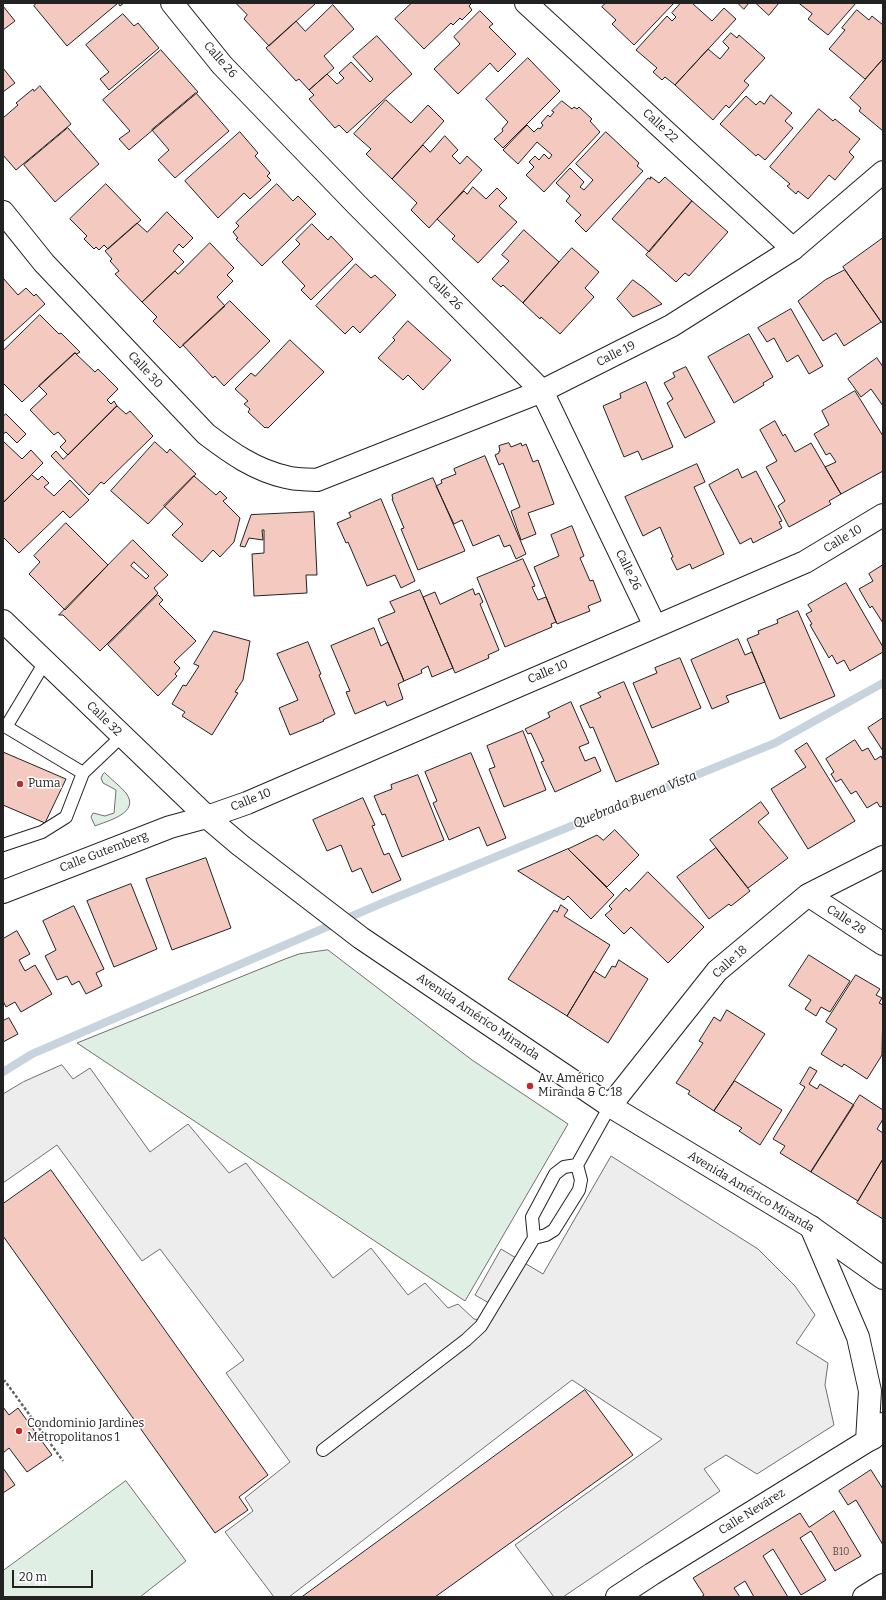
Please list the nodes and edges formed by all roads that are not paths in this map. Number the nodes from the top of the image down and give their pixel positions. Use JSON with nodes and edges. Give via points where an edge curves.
{"nodes":[{"id":1,"x":172,"y":3,"type":"edge"},
{"id":2,"x":526,"y":3,"type":"edge"},
{"id":3,"x":883,"y":172,"type":"edge"},
{"id":4,"x":3,"y":212,"type":"edge"},
{"id":5,"x":793,"y":249,"type":"junction"},
{"id":6,"x":542,"y":391,"type":"junction"},
{"id":7,"x":317,"y":480,"type":"joint"},
{"id":8,"x":883,"y":515,"type":"edge"},
{"id":9,"x":3,"y":621,"type":"edge"},
{"id":10,"x":655,"y":626,"type":"junction"},
{"id":11,"x":45,"y":662,"type":"junction"},
{"id":12,"x":5,"y":726,"type":"edge"},
{"id":13,"x":122,"y":736,"type":"junction"},
{"id":14,"x":83,"y":773,"type":"junction"},
{"id":15,"x":207,"y":817,"type":"junction"},
{"id":16,"x":3,"y":845,"type":"edge"},
{"id":17,"x":883,"y":857,"type":"edge"},
{"id":18,"x":3,"y":892,"type":"edge"},
{"id":19,"x":808,"y":896,"type":"junction"},
{"id":20,"x":883,"y":944,"type":"edge"},
{"id":21,"x":610,"y":1106,"type":"junction"},
{"id":22,"x":577,"y":1165,"type":"junction"},
{"id":23,"x":811,"y":1228,"type":"junction"},
{"id":24,"x":534,"y":1238,"type":"junction"},
{"id":25,"x":883,"y":1278,"type":"edge"},
{"id":26,"x":883,"y":1424,"type":"edge"},
{"id":27,"x":875,"y":1437,"type":"edge"},
{"id":28,"x":323,"y":1450,"type":"dead end"},
{"id":29,"x":883,"y":1585,"type":"edge"},
{"id":30,"x":617,"y":1597,"type":"edge"},
{"id":31,"x":864,"y":1597,"type":"edge"}],
"edges":[{"from":1,"to":6,"type":"street","name":"Calle 26","via":[[222,65]]},
{"from":2,"to":5,"type":"street","name":"Calle 22"},
{"from":3,"to":5,"type":"street","name":"Calle 19"},
{"from":4,"to":7,"type":"street","name":"Calle 30","via":[[44,263],[206,434],[235,456],[259,469],[287,478]]},
{"from":5,"to":6,"type":"street","name":"Calle 19","via":[[671,326]]},
{"from":6,"to":7,"type":"street","name":"Calle 19"},
{"from":6,"to":10,"type":"street","name":"Calle 26"},
{"from":8,"to":10,"type":"street","name":"Calle 10","via":[[805,562]]},
{"from":9,"to":11,"type":"street","name":"Calle 32"},
{"from":10,"to":15,"type":"street","name":"Calle 10","via":[[254,800]]},
{"from":11,"to":12,"type":"lane"},
{"from":11,"to":13,"type":"street","name":"Calle 32"},
{"from":12,"to":14,"type":"lane"},
{"from":13,"to":14,"type":"lane"},
{"from":13,"to":15,"type":"street","name":"Calle 32"},
{"from":14,"to":16,"type":"lane","via":[[66,817],[42,832]]},
{"from":15,"to":18,"type":"street","name":"Calle Gutemberg","via":[[170,826]]},
{"from":15,"to":21,"type":"street","name":"Avenida Américo Miranda","via":[[361,938]]},
{"from":17,"to":19,"type":"street","name":"Calle 18"},
{"from":19,"to":20,"type":"street","name":"Calle 28"},
{"from":19,"to":21,"type":"street","name":"Calle 18","via":[[717,971]]},
{"from":21,"to":22,"type":"lane"},
{"from":21,"to":23,"type":"street","name":"Avenida Américo Miranda"},
{"from":22,"to":24,"type":"lane","via":[[564,1167],[555,1174],[545,1190],[532,1217]]},
{"from":22,"to":24,"type":"lane","via":[[581,1180],[579,1190],[554,1230]]},
{"from":23,"to":25,"type":"street","name":"Avenida Américo Miranda"},
{"from":23,"to":27,"type":"street","via":[[858,1337],[870,1390]]},
{"from":24,"to":28,"type":"lane","via":[[481,1326]]},
{"from":26,"to":27,"type":"street","name":"Calle Nevárez"},
{"from":27,"to":30,"type":"street","name":"Calle Nevárez"},
{"from":29,"to":31,"type":"street"}]}
